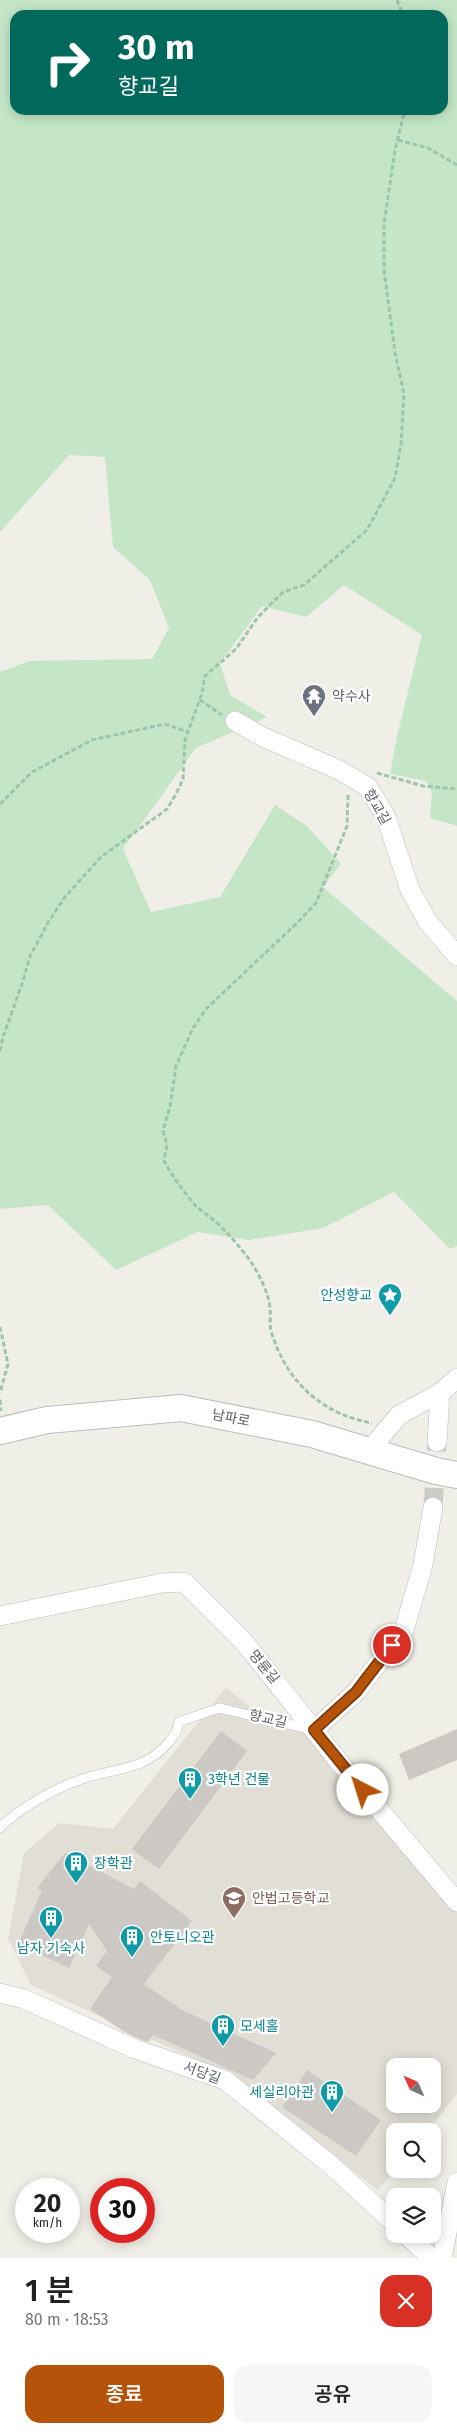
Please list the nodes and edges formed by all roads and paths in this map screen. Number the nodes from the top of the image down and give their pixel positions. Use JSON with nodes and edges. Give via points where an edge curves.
{"nodes":[{"id":1,"x":404,"y":115,"type":"edge"},
{"id":2,"x":398,"y":140,"type":"junction"},
{"id":3,"x":457,"y":165,"type":"edge"},
{"id":4,"x":200,"y":700,"type":"junction"},
{"id":5,"x":235,"y":721,"type":"joint"},
{"id":6,"x":188,"y":732,"type":"junction"},
{"id":7,"x":346,"y":774,"type":"junction"},
{"id":8,"x":457,"y":789,"type":"edge"},
{"id":9,"x":0,"y":804,"type":"edge"},
{"id":10,"x":457,"y":956,"type":"edge"},
{"id":11,"x":0,"y":1051,"type":"edge"},
{"id":12,"x":0,"y":1327,"type":"edge"},
{"id":13,"x":457,"y":1378,"type":"edge"},
{"id":14,"x":0,"y":1393,"type":"edge"},
{"id":15,"x":440,"y":1393,"type":"junction"},
{"id":16,"x":390,"y":1426,"type":"junction"},
{"id":17,"x":0,"y":1431,"type":"edge"},
{"id":18,"x":437,"y":1442,"type":"tunnel mouth"},
{"id":19,"x":370,"y":1451,"type":"junction"},
{"id":20,"x":457,"y":1475,"type":"edge"},
{"id":21,"x":433,"y":1507,"type":"tunnel mouth"},
{"id":22,"x":0,"y":1616,"type":"edge"},
{"id":23,"x":314,"y":1730,"type":"junction"},
{"id":24,"x":0,"y":1828,"type":"edge"},
{"id":25,"x":457,"y":1902,"type":"edge"},
{"id":26,"x":0,"y":1993,"type":"edge"},
{"id":27,"x":457,"y":2182,"type":"edge"},
{"id":28,"x":386,"y":2216,"type":"edge"},
{"id":29,"x":415,"y":2243,"type":"edge"},
{"id":30,"x":432,"y":2258,"type":"edge"},
{"id":31,"x":442,"y":2258,"type":"edge"}],
"edges":[{"from":1,"to":2,"type":"path"},
{"from":2,"to":3,"type":"path","via":[[428,148]]},
{"from":2,"to":4,"type":"path","via":[[384,224],[384,270],[404,394],[395,478],[367,530],[304,585],[283,592],[258,617],[236,649],[205,676]]},
{"from":4,"to":5,"type":"path"},
{"from":4,"to":6,"type":"path"},
{"from":5,"to":7,"type":"street","name":"향교길"},
{"from":6,"to":9,"type":"path","via":[[165,724],[92,740],[32,772]]},
{"from":6,"to":11,"type":"path","via":[[183,779],[167,809],[101,857],[65,897],[49,921],[30,956]]},
{"from":7,"to":8,"type":"path","via":[[376,773],[423,786]]},
{"from":7,"to":10,"type":"street","name":"향교길","via":[[368,787],[386,817],[410,890],[428,922]]},
{"from":7,"to":16,"type":"path","via":[[349,785],[347,826],[316,903],[206,1009],[193,1028],[176,1066],[163,1130],[167,1145],[164,1161],[175,1181],[196,1206],[217,1223],[251,1263],[270,1306],[270,1329],[280,1356],[309,1394],[329,1410],[353,1420]]},
{"from":12,"to":14,"type":"path","via":[[8,1364]]},
{"from":13,"to":15,"type":"street"},
{"from":15,"to":16,"type":"street","via":[[399,1415]]},
{"from":15,"to":18,"type":"street"},
{"from":16,"to":19,"type":"street"},
{"from":17,"to":19,"type":"street","name":"남파로","via":[[47,1420],[181,1408],[312,1434]]},
{"from":19,"to":20,"type":"street","name":"남파로"},
{"from":21,"to":23,"type":"street","via":[[424,1564],[404,1630],[356,1692]]},
{"from":22,"to":23,"type":"street","name":"명륜길","via":[[162,1583],[184,1582],[244,1642]]},
{"from":23,"to":24,"type":"lane","name":"향교길","via":[[219,1708],[179,1722],[178,1730],[161,1751],[141,1764],[81,1780],[35,1802]]},
{"from":23,"to":25,"type":"street","name":"명륜길"},
{"from":26,"to":28,"type":"street","name":"서당길","via":[[24,1999],[135,2049],[225,2080],[332,2166]]},
{"from":27,"to":31,"type":"street"},
{"from":29,"to":30,"type":"street"}]}
